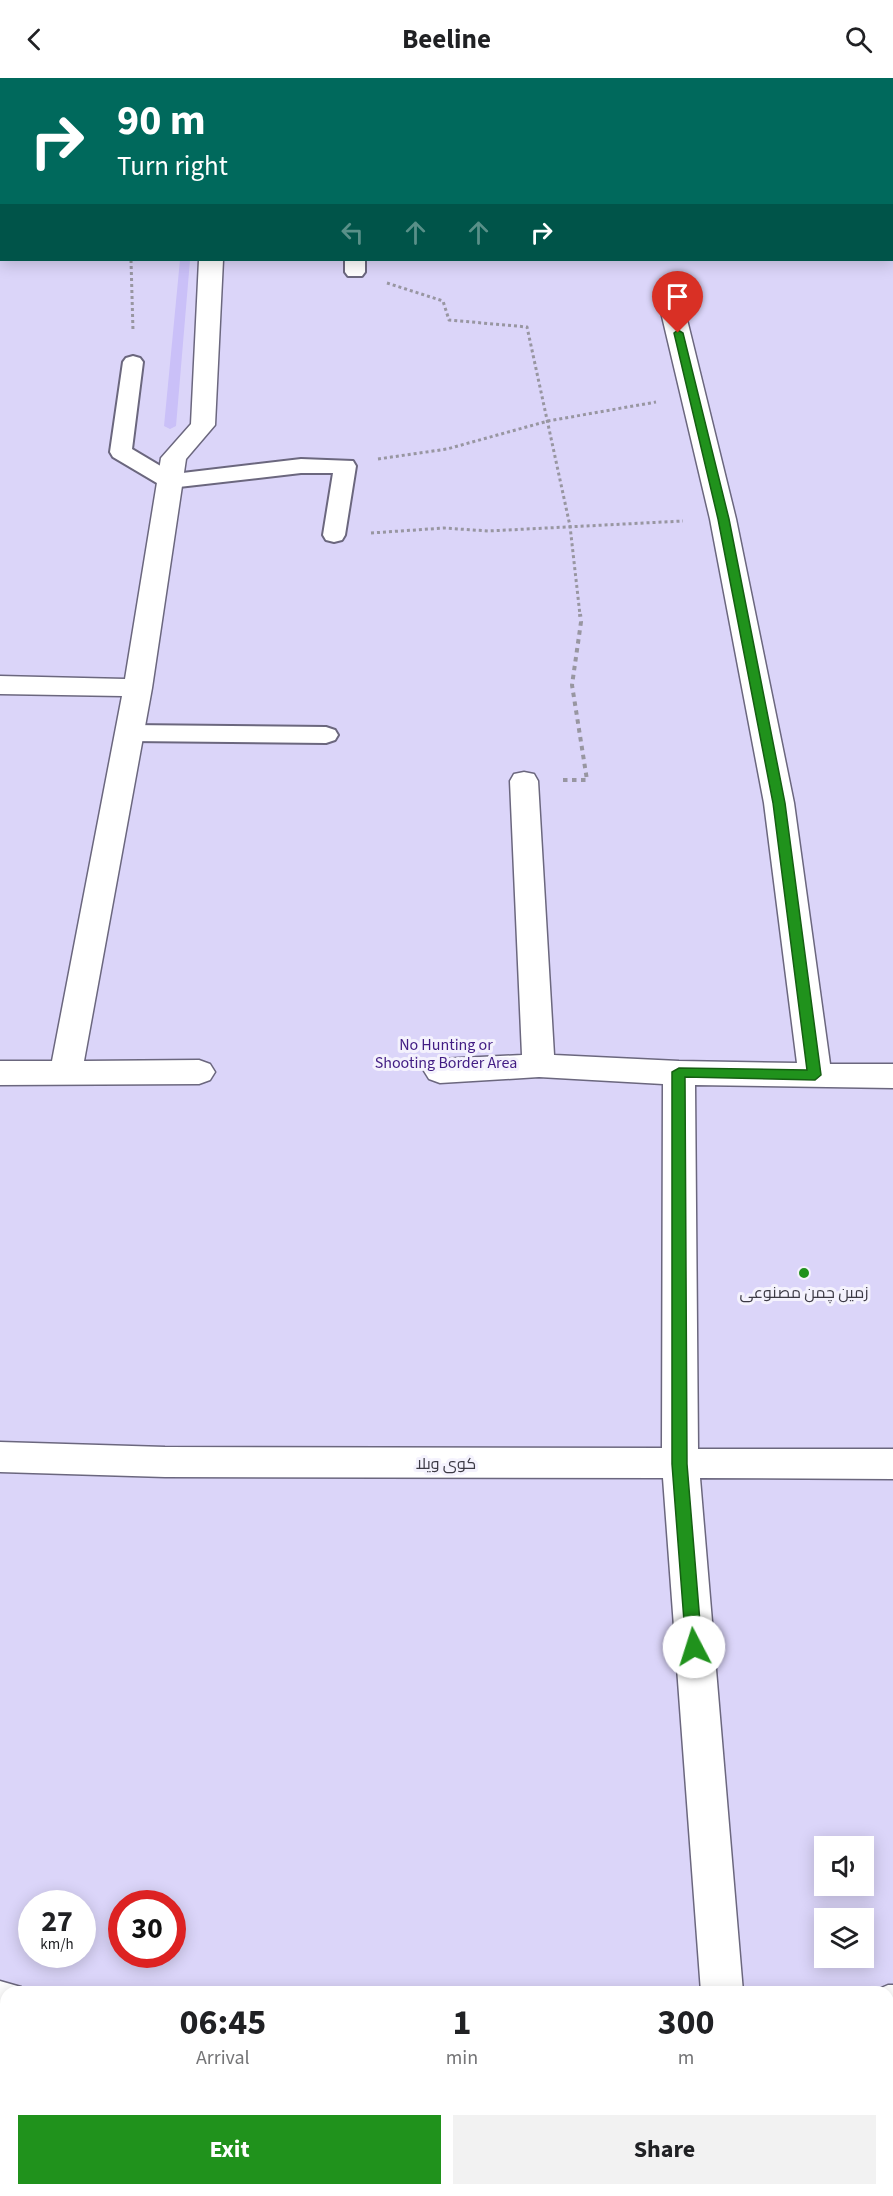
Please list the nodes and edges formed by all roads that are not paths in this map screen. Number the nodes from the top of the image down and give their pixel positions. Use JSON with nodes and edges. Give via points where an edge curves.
{"nodes":[{"id":1,"x":211,"y":261,"type":"edge"},
{"id":2,"x":668,"y":291,"type":"dead end"},
{"id":3,"x":133,"y":362,"type":"road end"},
{"id":4,"x":170,"y":481,"type":"junction"},
{"id":5,"x":334,"y":535,"type":"road end"},
{"id":6,"x":0,"y":685,"type":"edge"},
{"id":7,"x":138,"y":688,"type":"junction"},
{"id":8,"x":130,"y":733,"type":"junction"},
{"id":9,"x":326,"y":735,"type":"dead end"},
{"id":10,"x":524,"y":780,"type":"road end"},
{"id":11,"x":539,"y":1066,"type":"junction"},
{"id":12,"x":440,"y":1071,"type":"dead end"},
{"id":13,"x":0,"y":1072,"type":"edge"},
{"id":14,"x":66,"y":1072,"type":"junction"},
{"id":15,"x":199,"y":1072,"type":"dead end"},
{"id":16,"x":679,"y":1072,"type":"junction"},
{"id":17,"x":815,"y":1075,"type":"junction"},
{"id":18,"x":893,"y":1076,"type":"edge"},
{"id":19,"x":0,"y":1458,"type":"edge"},
{"id":20,"x":680,"y":1464,"type":"junction"},
{"id":21,"x":893,"y":1464,"type":"edge"},
{"id":22,"x":722,"y":1986,"type":"edge"}],
"edges":[{"from":1,"to":4,"type":"street","via":[[203,425],[174,458]]},
{"from":2,"to":17,"type":"street","via":[[723,519],[779,803]]},
{"from":3,"to":4,"type":"lane","via":[[121,452]]},
{"from":4,"to":5,"type":"lane","via":[[301,466],[345,466]]},
{"from":4,"to":7,"type":"street"},
{"from":6,"to":7,"type":"street"},
{"from":7,"to":8,"type":"street"},
{"from":8,"to":9,"type":"lane"},
{"from":8,"to":14,"type":"street"},
{"from":10,"to":11,"type":"street"},
{"from":11,"to":12,"type":"street"},
{"from":11,"to":16,"type":"street"},
{"from":13,"to":14,"type":"street"},
{"from":14,"to":15,"type":"street"},
{"from":16,"to":17,"type":"street"},
{"from":16,"to":20,"type":"street"},
{"from":17,"to":18,"type":"street"},
{"from":19,"to":20,"type":"street","name":"کوی ویلا"},
{"from":20,"to":21,"type":"street","name":"کوی ویلا"},
{"from":20,"to":22,"type":"street"}]}
